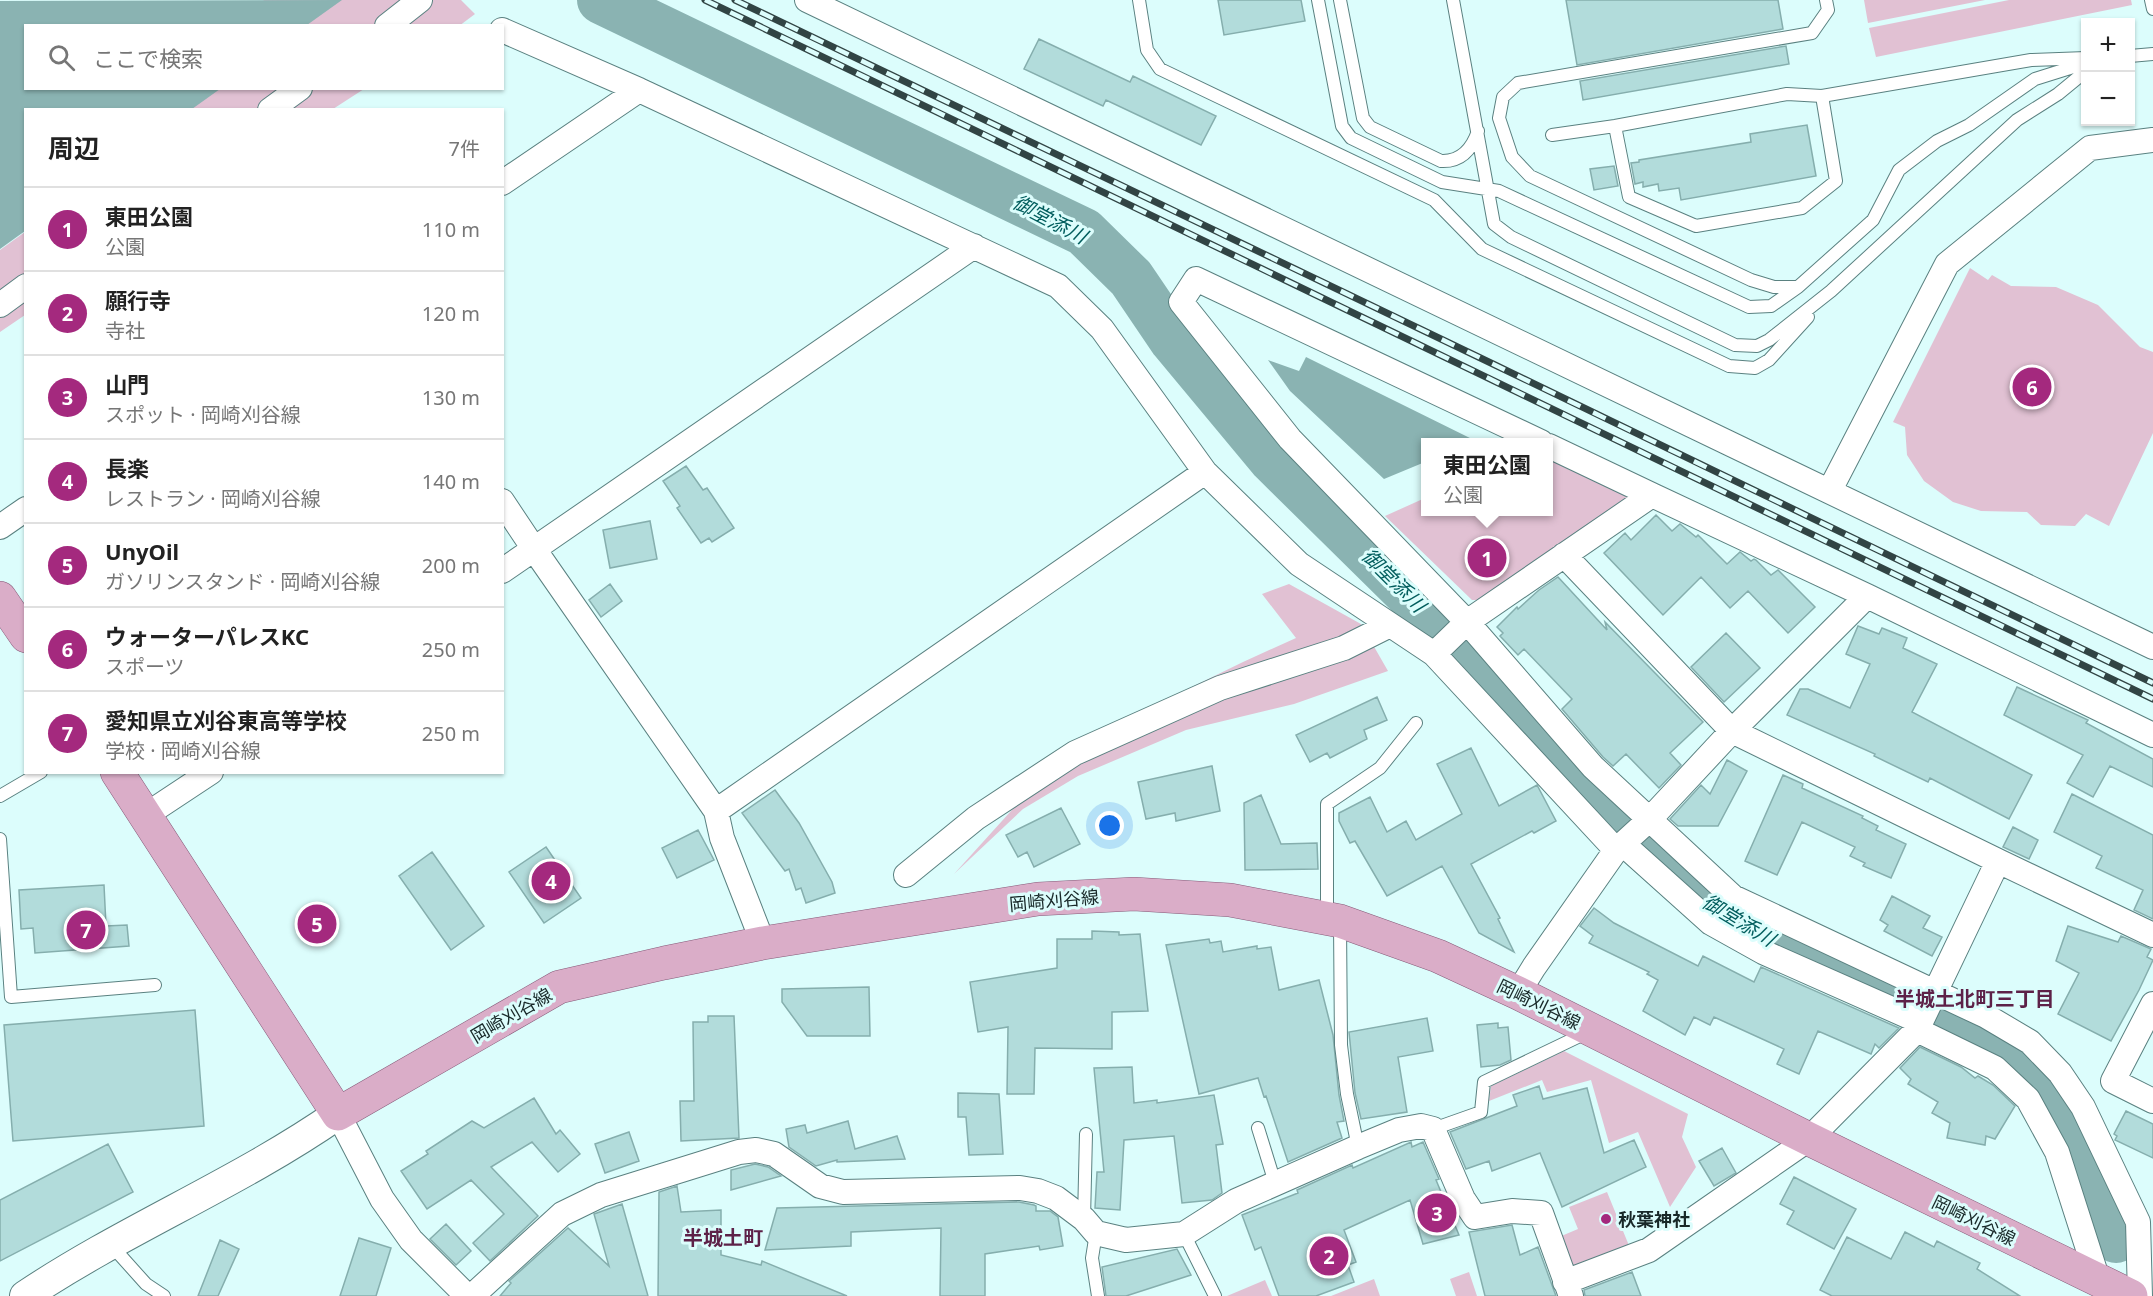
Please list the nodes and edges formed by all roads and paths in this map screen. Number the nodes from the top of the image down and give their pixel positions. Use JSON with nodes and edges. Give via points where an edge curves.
{"nodes":[{"id":1,"x":420,"y":0,"type":"edge"},
{"id":2,"x":807,"y":0,"type":"edge"},
{"id":3,"x":1139,"y":0,"type":"edge"},
{"id":4,"x":1318,"y":0,"type":"edge"},
{"id":5,"x":1340,"y":0,"type":"edge"},
{"id":6,"x":1453,"y":0,"type":"edge"},
{"id":7,"x":1826,"y":0,"type":"edge"},
{"id":8,"x":2151,"y":0,"type":"edge"},
{"id":9,"x":2153,"y":9,"type":"edge"},
{"id":10,"x":390,"y":24,"type":"edge"},
{"id":11,"x":504,"y":31,"type":"edge"},
{"id":12,"x":2153,"y":54,"type":"edge"},
{"id":13,"x":2135,"y":56,"type":"edge"},
{"id":14,"x":2081,"y":61,"type":"edge"},
{"id":15,"x":2081,"y":62,"type":"edge"},
{"id":16,"x":2084,"y":72,"type":"edge"},
{"id":17,"x":297,"y":90,"type":"edge"},
{"id":18,"x":639,"y":90,"type":"junction"},
{"id":19,"x":1822,"y":96,"type":"junction"},
{"id":20,"x":273,"y":108,"type":"edge"},
{"id":21,"x":1615,"y":126,"type":"junction"},
{"id":22,"x":1478,"y":130,"type":"junction"},
{"id":23,"x":1552,"y":135,"type":"dead end"},
{"id":24,"x":2153,"y":140,"type":"edge"},
{"id":25,"x":504,"y":182,"type":"edge"},
{"id":26,"x":1488,"y":189,"type":"junction"},
{"id":27,"x":974,"y":246,"type":"junction"},
{"id":28,"x":24,"y":287,"type":"edge"},
{"id":29,"x":1798,"y":287,"type":"junction"},
{"id":30,"x":1831,"y":291,"type":"junction"},
{"id":31,"x":0,"y":305,"type":"edge"},
{"id":32,"x":1532,"y":438,"type":"edge"},
{"id":33,"x":1553,"y":448,"type":"edge"},
{"id":34,"x":1205,"y":472,"type":"junction"},
{"id":35,"x":1830,"y":490,"type":"junction"},
{"id":36,"x":1652,"y":495,"type":"junction"},
{"id":37,"x":504,"y":504,"type":"edge"},
{"id":38,"x":24,"y":510,"type":"edge"},
{"id":39,"x":0,"y":526,"type":"edge"},
{"id":40,"x":534,"y":549,"type":"junction"},
{"id":41,"x":1564,"y":555,"type":"junction"},
{"id":42,"x":504,"y":570,"type":"edge"},
{"id":43,"x":1867,"y":596,"type":"junction"},
{"id":44,"x":0,"y":598,"type":"edge"},
{"id":45,"x":1467,"y":622,"type":"junction"},
{"id":46,"x":1390,"y":625,"type":"junction"},
{"id":47,"x":24,"y":633,"type":"edge"},
{"id":48,"x":2153,"y":646,"type":"edge"},
{"id":49,"x":1434,"y":654,"type":"junction"},
{"id":50,"x":1416,"y":723,"type":"dead end"},
{"id":51,"x":1732,"y":731,"type":"junction"},
{"id":52,"x":2153,"y":735,"type":"edge"},
{"id":53,"x":38,"y":774,"type":"edge"},
{"id":54,"x":118,"y":774,"type":"edge"},
{"id":55,"x":208,"y":774,"type":"edge"},
{"id":56,"x":0,"y":796,"type":"edge"},
{"id":57,"x":716,"y":811,"type":"junction"},
{"id":58,"x":146,"y":815,"type":"junction"},
{"id":59,"x":1650,"y":819,"type":"junction"},
{"id":60,"x":0,"y":839,"type":"edge"},
{"id":61,"x":1620,"y":847,"type":"junction"},
{"id":62,"x":1998,"y":861,"type":"junction"},
{"id":63,"x":906,"y":875,"type":"dead end"},
{"id":64,"x":1333,"y":920,"type":"junction"},
{"id":65,"x":2153,"y":935,"type":"edge"},
{"id":66,"x":763,"y":944,"type":"junction"},
{"id":67,"x":5,"y":964,"type":"edge"},
{"id":68,"x":155,"y":985,"type":"dead end"},
{"id":69,"x":1934,"y":992,"type":"junction"},
{"id":70,"x":1518,"y":993,"type":"junction"},
{"id":71,"x":2153,"y":1004,"type":"edge"},
{"id":72,"x":1919,"y":1026,"type":"junction"},
{"id":73,"x":1592,"y":1030,"type":"junction"},
{"id":74,"x":2153,"y":1101,"type":"edge"},
{"id":75,"x":338,"y":1114,"type":"junction"},
{"id":76,"x":1258,"y":1128,"type":"dead end"},
{"id":77,"x":1433,"y":1129,"type":"junction"},
{"id":78,"x":1086,"y":1134,"type":"dead end"},
{"id":79,"x":1809,"y":1139,"type":"junction"},
{"id":80,"x":1358,"y":1147,"type":"junction"},
{"id":81,"x":1275,"y":1183,"type":"junction"},
{"id":82,"x":1090,"y":1226,"type":"junction"},
{"id":83,"x":1184,"y":1234,"type":"junction"},
{"id":84,"x":111,"y":1244,"type":"junction"},
{"id":85,"x":2098,"y":1280,"type":"junction"},
{"id":86,"x":1568,"y":1289,"type":"edge"},
{"id":87,"x":25,"y":1296,"type":"edge"},
{"id":88,"x":164,"y":1296,"type":"edge"},
{"id":89,"x":467,"y":1296,"type":"edge"},
{"id":90,"x":472,"y":1296,"type":"edge"},
{"id":91,"x":1098,"y":1296,"type":"edge"},
{"id":92,"x":1215,"y":1296,"type":"edge"},
{"id":93,"x":2131,"y":1296,"type":"edge"},
{"id":94,"x":2140,"y":1296,"type":"edge"}],
"edges":[{"from":1,"to":10,"type":"street"},
{"from":2,"to":35,"type":"street"},
{"from":3,"to":30,"type":"lane","via":[[1147,50],[1160,69],[1434,200],[1482,249],[1729,366],[1755,368],[1769,360]]},
{"from":4,"to":26,"type":"lane","via":[[1342,126],[1351,138],[1442,182]]},
{"from":5,"to":22,"type":"lane","via":[[1363,118],[1370,127],[1441,161],[1456,160],[1467,151]]},
{"from":6,"to":22,"type":"lane"},
{"from":7,"to":29,"type":"lane","via":[[1828,10],[1812,33],[1518,83],[1503,97],[1499,117],[1512,157],[1530,176],[1752,280],[1774,287]]},
{"from":8,"to":9,"type":"lane"},
{"from":11,"to":18,"type":"street"},
{"from":12,"to":13,"type":"lane"},
{"from":14,"to":19,"type":"lane","via":[[2031,60]]},
{"from":15,"to":29,"type":"lane","via":[[2035,79],[1899,170],[1873,220]]},
{"from":16,"to":30,"type":"lane","via":[[2017,120]]},
{"from":17,"to":20,"type":"street"},
{"from":18,"to":25,"type":"street"},
{"from":18,"to":27,"type":"street"},
{"from":19,"to":21,"type":"lane","via":[[1787,94]]},
{"from":19,"to":21,"type":"lane","via":[[1836,181],[1802,208],[1696,226],[1629,197]]},
{"from":21,"to":23,"type":"lane"},
{"from":22,"to":26,"type":"lane"},
{"from":24,"to":35,"type":"street","via":[[2090,148],[1947,264]]},
{"from":26,"to":29,"type":"lane","via":[[1499,190],[1749,307],[1771,306]]},
{"from":26,"to":30,"type":"lane","via":[[1494,224],[1511,237],[1735,345],[1757,346],[1769,340]]},
{"from":27,"to":34,"type":"street","via":[[1058,286],[1102,330]]},
{"from":27,"to":40,"type":"street"},
{"from":28,"to":31,"type":"street"},
{"from":32,"to":45,"type":"street","via":[[1196,279],[1181,302],[1290,439]]},
{"from":33,"to":36,"type":"street"},
{"from":34,"to":46,"type":"street","via":[[1299,564]]},
{"from":34,"to":57,"type":"street"},
{"from":35,"to":48,"type":"street"},
{"from":36,"to":41,"type":"street"},
{"from":36,"to":43,"type":"street"},
{"from":37,"to":40,"type":"street"},
{"from":38,"to":39,"type":"street"},
{"from":40,"to":42,"type":"street"},
{"from":40,"to":57,"type":"street"},
{"from":41,"to":45,"type":"street"},
{"from":41,"to":51,"type":"street"},
{"from":43,"to":51,"type":"street"},
{"from":43,"to":52,"type":"street"},
{"from":44,"to":47,"type":"main road"},
{"from":45,"to":49,"type":"street"},
{"from":45,"to":59,"type":"street","via":[[1593,767]]},
{"from":46,"to":49,"type":"street"},
{"from":46,"to":63,"type":"street","via":[[1344,648],[1220,688],[1075,753],[976,818]]},
{"from":49,"to":61,"type":"street"},
{"from":50,"to":64,"type":"lane","via":[[1380,768],[1327,804]]},
{"from":51,"to":59,"type":"street"},
{"from":51,"to":62,"type":"street"},
{"from":53,"to":56,"type":"lane"},
{"from":54,"to":58,"type":"main road"},
{"from":55,"to":58,"type":"street"},
{"from":57,"to":66,"type":"street","via":[[722,838]]},
{"from":58,"to":75,"type":"main road"},
{"from":59,"to":61,"type":"street"},
{"from":59,"to":69,"type":"street","via":[[1733,897]]},
{"from":60,"to":67,"type":"lane"},
{"from":61,"to":70,"type":"street"},
{"from":61,"to":72,"type":"street","via":[[1711,923],[1762,952]]},
{"from":62,"to":65,"type":"street"},
{"from":62,"to":69,"type":"street"},
{"from":64,"to":66,"type":"main road","name":"岡崎刈谷線","via":[[1230,900],[1134,894],[1038,899]]},
{"from":64,"to":70,"type":"main road","name":"岡崎刈谷線","via":[[1438,956]]},
{"from":64,"to":80,"type":"lane","via":[[1341,1045]]},
{"from":66,"to":75,"type":"main road","name":"岡崎刈谷線","via":[[559,987]]},
{"from":67,"to":68,"type":"lane","via":[[11,997]]},
{"from":69,"to":72,"type":"street"},
{"from":69,"to":94,"type":"street","via":[[2030,1042],[2060,1073],[2083,1107],[2138,1222]]},
{"from":70,"to":73,"type":"main road","name":"岡崎刈谷線"},
{"from":71,"to":74,"type":"street","via":[[2113,1081]]},
{"from":72,"to":79,"type":"street"},
{"from":72,"to":85,"type":"street","via":[[1995,1068],[2028,1098],[2057,1152]]},
{"from":73,"to":77,"type":"lane","via":[[1484,1082],[1482,1112]]},
{"from":73,"to":79,"type":"main road","name":"岡崎刈谷線"},
{"from":75,"to":84,"type":"street","via":[[307,1136]]},
{"from":75,"to":89,"type":"street","via":[[382,1199],[411,1240]]},
{"from":76,"to":81,"type":"lane"},
{"from":77,"to":80,"type":"street","via":[[1421,1126],[1398,1130]]},
{"from":77,"to":86,"type":"street","via":[[1463,1199],[1475,1217],[1512,1210],[1541,1213]]},
{"from":78,"to":82,"type":"lane"},
{"from":79,"to":85,"type":"main road","name":"岡崎刈谷線"},
{"from":79,"to":86,"type":"street","via":[[1649,1250]]},
{"from":80,"to":81,"type":"street"},
{"from":81,"to":83,"type":"street","via":[[1236,1201]]},
{"from":82,"to":83,"type":"street","via":[[1126,1240]]},
{"from":82,"to":90,"type":"street","via":[[1056,1198],[1038,1191],[1020,1188],[843,1192],[820,1186],[774,1154],[756,1150],[602,1195],[562,1214]]},
{"from":82,"to":91,"type":"lane"},
{"from":83,"to":92,"type":"lane"},
{"from":84,"to":87,"type":"street"},
{"from":84,"to":88,"type":"lane","via":[[146,1284]]},
{"from":85,"to":93,"type":"main road","name":"岡崎刈谷線"}]}
